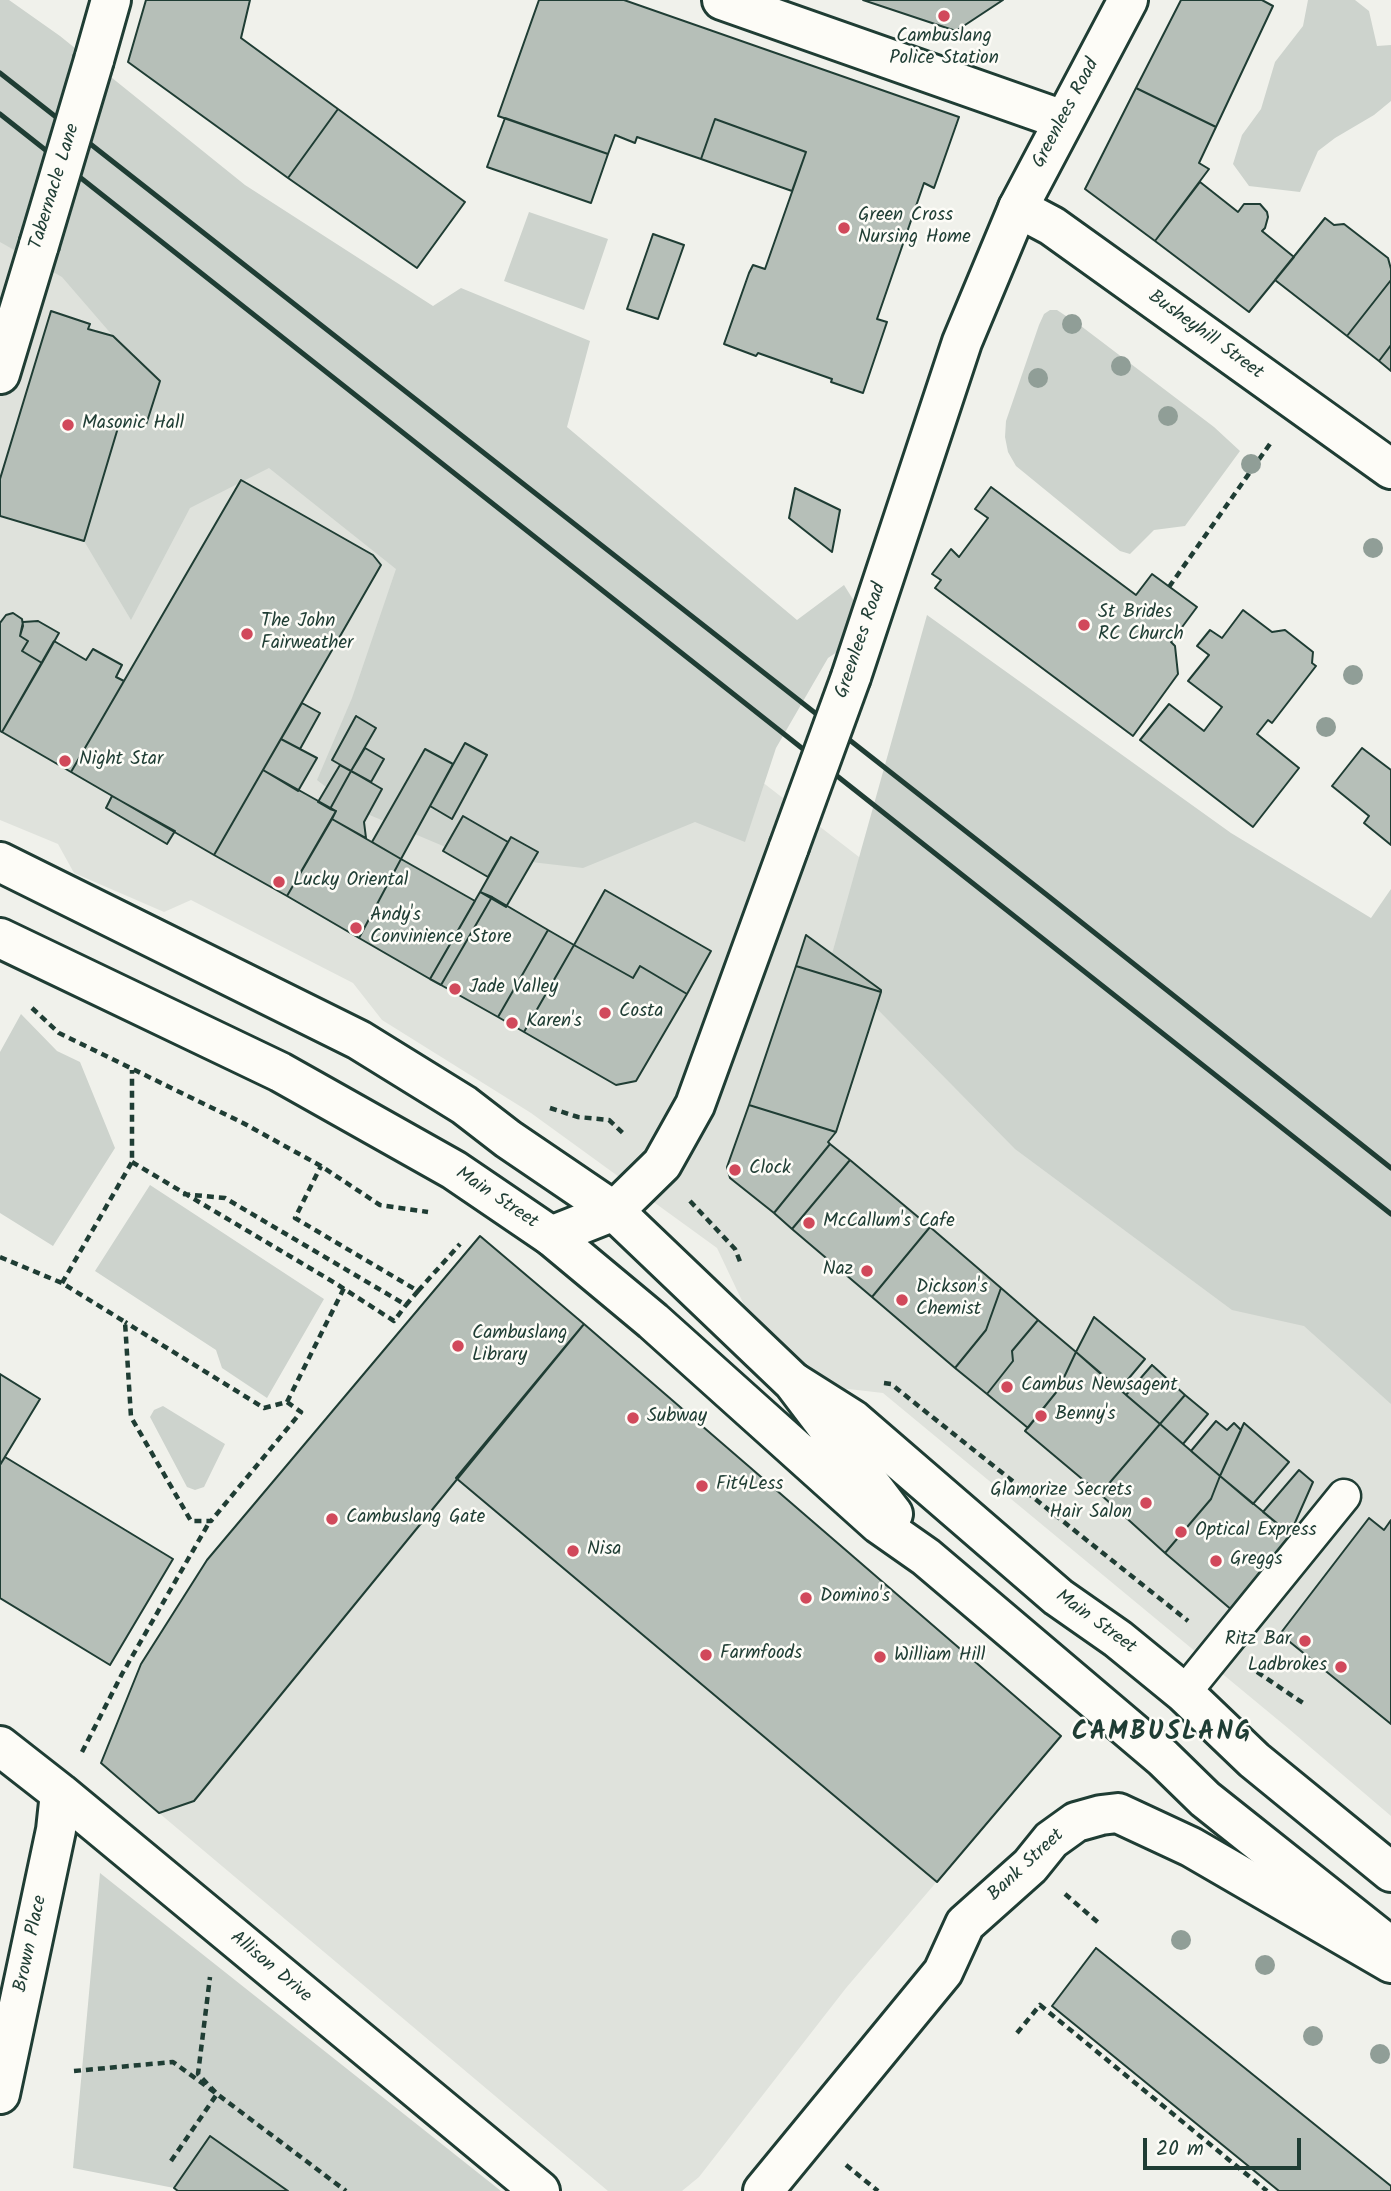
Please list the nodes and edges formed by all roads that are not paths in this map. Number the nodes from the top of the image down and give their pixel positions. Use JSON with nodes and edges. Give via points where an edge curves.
{"nodes":[{"id":1,"x":111,"y":0,"type":"edge"},
{"id":2,"x":722,"y":0,"type":"edge"},
{"id":3,"x":1128,"y":0,"type":"edge"},
{"id":4,"x":1063,"y":120,"type":"junction"},
{"id":5,"x":1018,"y":208,"type":"junction"},
{"id":6,"x":0,"y":374,"type":"edge"},
{"id":7,"x":1391,"y":469,"type":"edge"},
{"id":8,"x":0,"y":862,"type":"edge"},
{"id":9,"x":0,"y":939,"type":"edge"},
{"id":10,"x":614,"y":1211,"type":"junction"},
{"id":11,"x":551,"y":1236,"type":"junction"},
{"id":12,"x":793,"y":1382,"type":"junction"},
{"id":13,"x":1343,"y":1496,"type":"dead end"},
{"id":14,"x":926,"y":1557,"type":"junction"},
{"id":15,"x":1184,"y":1693,"type":"junction"},
{"id":16,"x":0,"y":1746,"type":"edge"},
{"id":17,"x":60,"y":1793,"type":"junction"},
{"id":18,"x":1391,"y":1872,"type":"edge"},
{"id":19,"x":1391,"y":1947,"type":"edge"},
{"id":20,"x":1391,"y":1963,"type":"edge"},
{"id":21,"x":0,"y":2094,"type":"edge"},
{"id":22,"x":540,"y":2191,"type":"edge"},
{"id":23,"x":763,"y":2191,"type":"edge"}],
"edges":[{"from":1,"to":6,"type":"main road","name":"Tabernacle Lane","bridge":true},
{"from":2,"to":4,"type":"main road"},
{"from":3,"to":4,"type":"main road","name":"Greenlees Road"},
{"from":4,"to":5,"type":"main road","name":"Greenlees Road"},
{"from":5,"to":7,"type":"main road","name":"Busheyhill Street","via":[[1052,226]]},
{"from":5,"to":10,"type":"main road","name":"Greenlees Road","bridge":true,"via":[[962,342],[851,677],[695,1105],[662,1164]]},
{"from":8,"to":10,"type":"main road","name":"Main Street","via":[[359,1040],[464,1105]]},
{"from":9,"to":11,"type":"main road","name":"Main Street","via":[[280,1072],[454,1170]]},
{"from":10,"to":11,"type":"main road","name":"Greenlees Road"},
{"from":10,"to":12,"type":"main road","name":"Main Street"},
{"from":11,"to":14,"type":"main road","name":"Main Street","via":[[879,1524]]},
{"from":12,"to":14,"type":"main road","name":"Main Street"},
{"from":12,"to":15,"type":"main road","name":"Main Street","via":[[852,1419],[1058,1597]]},
{"from":13,"to":15,"type":"lane"},
{"from":14,"to":19,"type":"main road","name":"Main Street","via":[[1205,1799]]},
{"from":15,"to":18,"type":"main road","name":"Main Street","via":[[1254,1760]]},
{"from":16,"to":17,"type":"main road","name":"Allison Drive"},
{"from":17,"to":21,"type":"main road","name":"Brown Place"},
{"from":17,"to":22,"type":"main road","name":"Allison Drive"},
{"from":20,"to":23,"type":"main road","name":"Bank Street","via":[[1191,1847],[1118,1813],[1076,1822],[1051,1840],[1030,1866],[965,1924],[943,1972]]}]}
